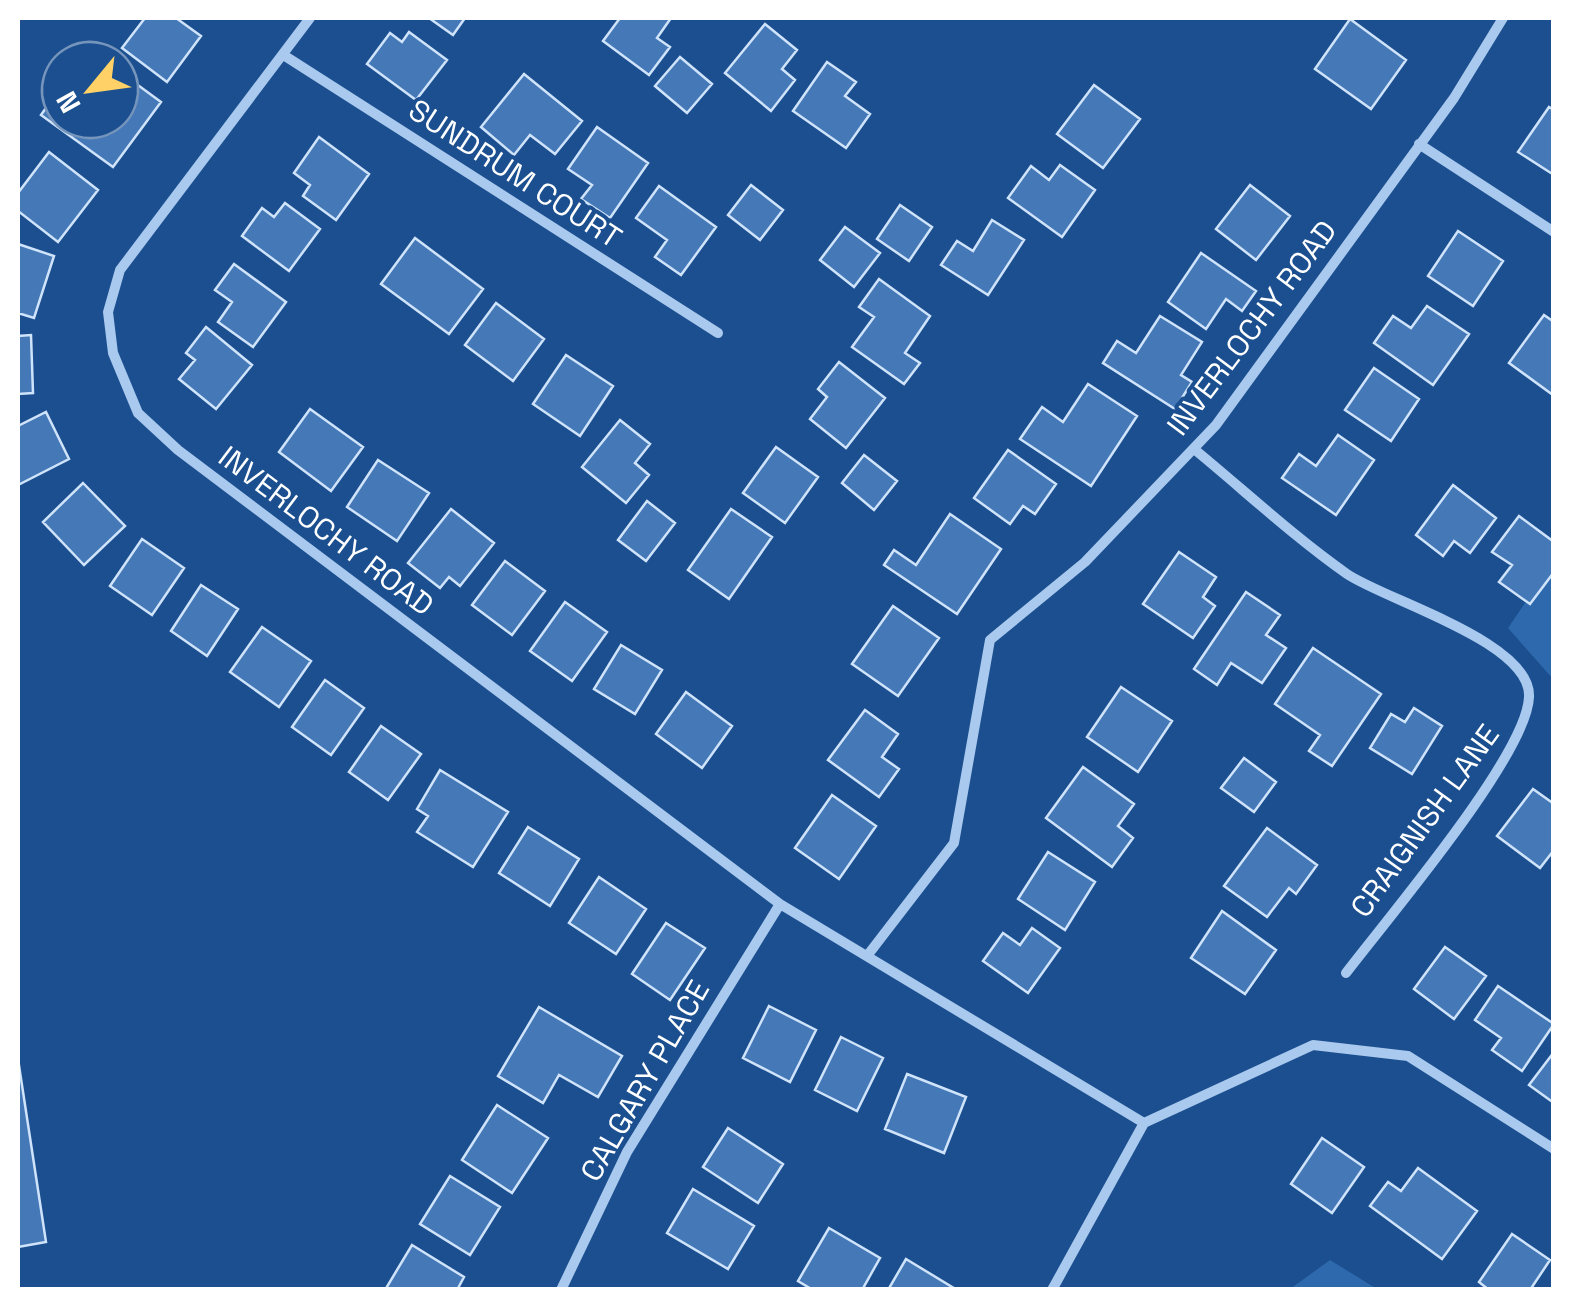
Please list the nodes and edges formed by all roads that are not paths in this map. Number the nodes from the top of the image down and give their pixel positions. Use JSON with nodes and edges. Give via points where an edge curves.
{"nodes":[{"id":1,"x":310,"y":18,"type":"edge"},
{"id":2,"x":1504,"y":18,"type":"edge"},
{"id":3,"x":285,"y":56,"type":"junction"},
{"id":4,"x":1419,"y":144,"type":"junction"},
{"id":5,"x":1554,"y":232,"type":"edge"},
{"id":6,"x":718,"y":333,"type":"dead end"},
{"id":7,"x":1194,"y":448,"type":"junction"},
{"id":8,"x":780,"y":904,"type":"junction"},
{"id":9,"x":867,"y":956,"type":"junction"},
{"id":10,"x":1346,"y":973,"type":"dead end"},
{"id":11,"x":1144,"y":1123,"type":"junction"},
{"id":12,"x":1554,"y":1149,"type":"edge"},
{"id":13,"x":561,"y":1290,"type":"edge"},
{"id":14,"x":1052,"y":1290,"type":"edge"}],
"edges":[{"from":1,"to":3,"type":"street","name":"INVERLOCHY ROAD"},
{"from":2,"to":4,"type":"street","name":"INVERLOCHY ROAD"},
{"from":3,"to":6,"type":"street","name":"SUNDRUM COURT"},
{"from":3,"to":8,"type":"street","name":"INVERLOCHY ROAD","via":[[120,270],[108,312],[113,353],[138,414]]},
{"from":4,"to":5,"type":"street"},
{"from":4,"to":7,"type":"street","name":"INVERLOCHY ROAD"},
{"from":7,"to":9,"type":"street","name":"INVERLOCHY ROAD","via":[[1085,562],[990,640],[954,843]]},
{"from":7,"to":10,"type":"street","name":"CRAIGNISH LANE","via":[[1349,576],[1478,638],[1520,670],[1530,694],[1523,728],[1491,780]]},
{"from":8,"to":9,"type":"street","name":"INVERLOCHY ROAD"},
{"from":8,"to":13,"type":"street","name":"CALGARY PLACE","via":[[626,1152]]},
{"from":9,"to":11,"type":"street","name":"INVERLOCHY ROAD"},
{"from":11,"to":12,"type":"street","via":[[1313,1045],[1408,1056]]},
{"from":11,"to":14,"type":"street"}]}
